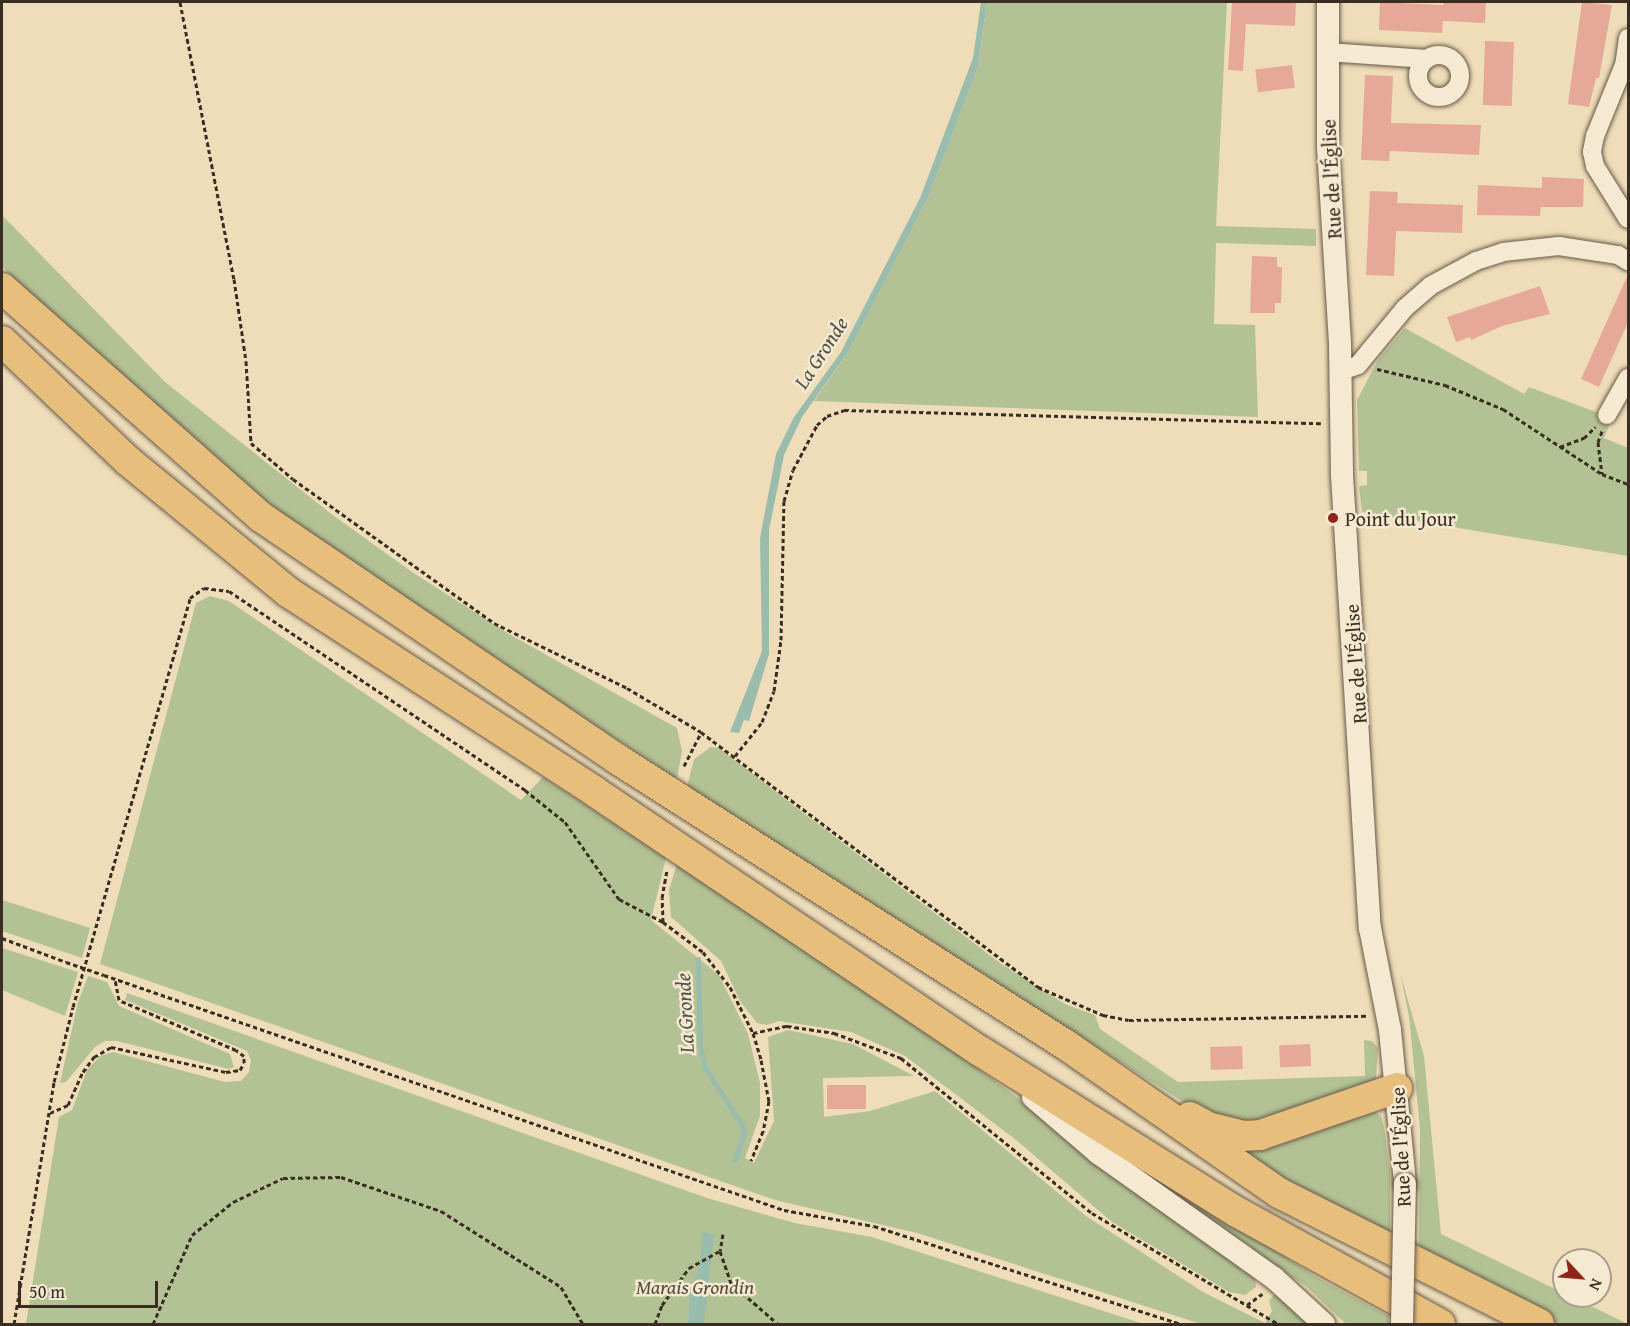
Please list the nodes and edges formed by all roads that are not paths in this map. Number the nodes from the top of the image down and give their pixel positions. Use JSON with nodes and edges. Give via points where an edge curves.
{"nodes":[{"id":1,"x":1328,"y":2,"type":"edge"},
{"id":2,"x":1629,"y":38,"type":"edge"},
{"id":3,"x":1327,"y":52,"type":"junction"},
{"id":4,"x":1427,"y":59,"type":"dead end"},
{"id":5,"x":1629,"y":219,"type":"edge"},
{"id":6,"x":1629,"y":261,"type":"edge"},
{"id":7,"x":2,"y":288,"type":"edge"},
{"id":8,"x":2,"y":341,"type":"edge"},
{"id":9,"x":1349,"y":368,"type":"junction"},
{"id":10,"x":1629,"y":378,"type":"edge"},
{"id":11,"x":1607,"y":415,"type":"road end"},
{"id":12,"x":1066,"y":1045,"type":"junction"},
{"id":13,"x":980,"y":1051,"type":"junction"},
{"id":14,"x":1397,"y":1088,"type":"junction"},
{"id":15,"x":1324,"y":1324,"type":"edge"},
{"id":16,"x":1402,"y":1324,"type":"edge"},
{"id":17,"x":1440,"y":1324,"type":"edge"},
{"id":18,"x":1539,"y":1324,"type":"edge"}],
"edges":[{"from":1,"to":3,"type":"street","name":"Rue de l'Église"},
{"from":2,"to":5,"type":"street","via":[[1624,65],[1594,136],[1592,152],[1595,166]]},
{"from":3,"to":4,"type":"street"},
{"from":3,"to":9,"type":"street","name":"Rue de l'Église"},
{"from":6,"to":9,"type":"street","via":[[1618,255],[1559,246],[1503,252],[1476,261],[1430,286]]},
{"from":7,"to":12,"type":"main road","via":[[261,517],[617,759]]},
{"from":8,"to":13,"type":"main road","via":[[128,461],[288,592],[594,791]]},
{"from":9,"to":14,"type":"street","name":"Rue de l'Église","via":[[1342,475],[1370,928],[1388,1016]]},
{"from":10,"to":11,"type":"street"},
{"from":12,"to":14,"type":"main road","via":[[1208,1127],[1243,1136],[1284,1128]]},
{"from":12,"to":18,"type":"main road","via":[[1279,1193]]},
{"from":13,"to":15,"type":"street","via":[[1098,1153],[1274,1278]]},
{"from":13,"to":17,"type":"main road","via":[[1237,1212]]},
{"from":14,"to":16,"type":"street","name":"Rue de l'Église","bridge":true,"via":[[1405,1184]]}]}
